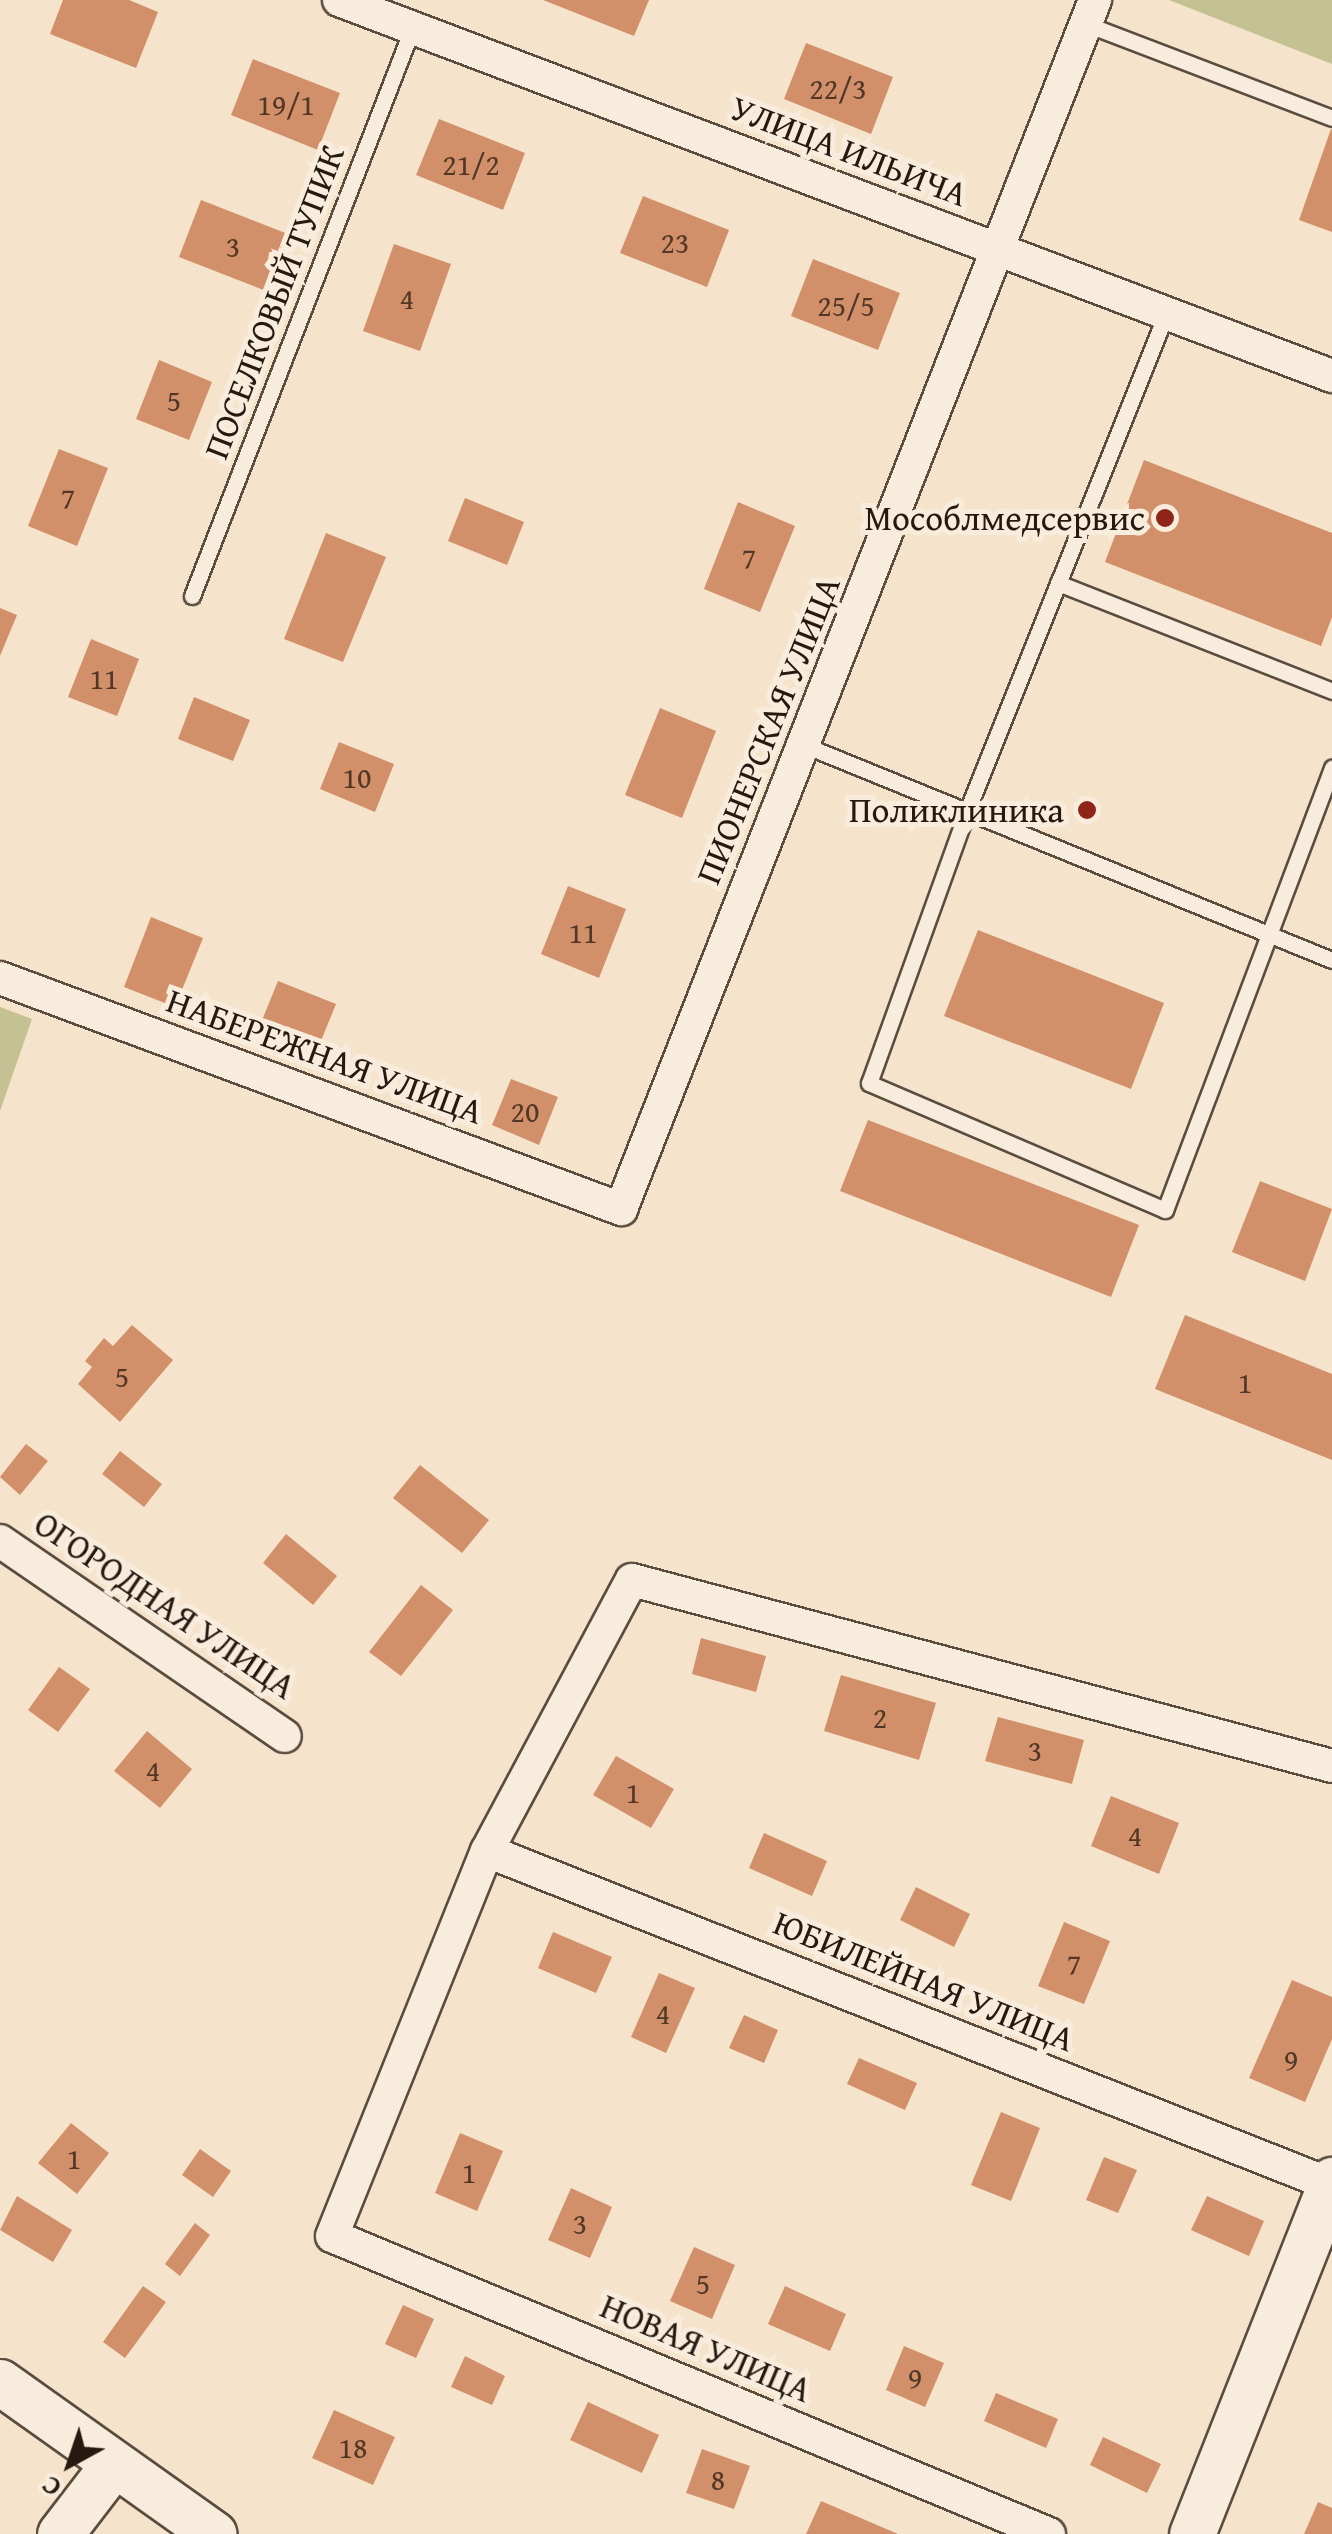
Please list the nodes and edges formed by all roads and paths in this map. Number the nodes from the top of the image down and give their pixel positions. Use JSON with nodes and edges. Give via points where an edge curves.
{"nodes":[{"id":1,"x":338,"y":0,"type":"edge"},
{"id":2,"x":1091,"y":12,"type":"edge"},
{"id":3,"x":412,"y":29,"type":"junction"},
{"id":4,"x":1332,"y":118,"type":"edge"},
{"id":5,"x":1000,"y":251,"type":"junction"},
{"id":6,"x":1166,"y":314,"type":"junction"},
{"id":7,"x":1332,"y":376,"type":"edge"},
{"id":8,"x":1058,"y":583,"type":"junction"},
{"id":9,"x":192,"y":596,"type":"dead end"},
{"id":10,"x":1332,"y":692,"type":"edge"},
{"id":11,"x":804,"y":745,"type":"junction"},
{"id":12,"x":1332,"y":767,"type":"edge"},
{"id":13,"x":968,"y":812,"type":"junction"},
{"id":14,"x":1266,"y":934,"type":"junction"},
{"id":15,"x":1332,"y":960,"type":"edge"},
{"id":16,"x":0,"y":978,"type":"edge"},
{"id":17,"x":621,"y":1209,"type":"joint"},
{"id":18,"x":0,"y":1541,"type":"edge"},
{"id":19,"x":285,"y":1736,"type":"dead end"},
{"id":20,"x":1332,"y":1766,"type":"edge"},
{"id":21,"x":487,"y":1851,"type":"junction"},
{"id":22,"x":1331,"y":2184,"type":"edge"},
{"id":23,"x":0,"y":2382,"type":"edge"},
{"id":24,"x":113,"y":2466,"type":"junction"},
{"id":25,"x":60,"y":2534,"type":"edge"},
{"id":26,"x":214,"y":2534,"type":"edge"},
{"id":27,"x":1049,"y":2534,"type":"edge"},
{"id":28,"x":1192,"y":2534,"type":"edge"}],
"edges":[{"from":1,"to":3,"type":"street","name":"УЛИЦА ИЛЬИЧА"},
{"from":2,"to":4,"type":"lane"},
{"from":2,"to":5,"type":"street","name":"ПИОНЕРСКАЯ УЛИЦА"},
{"from":3,"to":5,"type":"street","name":"УЛИЦА ИЛЬИЧА"},
{"from":3,"to":9,"type":"lane","name":"ПОСЕЛКОВЫЙ ТУПИК"},
{"from":5,"to":6,"type":"street","name":"УЛИЦА ИЛЬИЧА"},
{"from":5,"to":11,"type":"street","name":"ПИОНЕРСКАЯ УЛИЦА"},
{"from":6,"to":7,"type":"street","name":"УЛИЦА ИЛЬИЧА"},
{"from":6,"to":8,"type":"lane"},
{"from":8,"to":10,"type":"lane"},
{"from":8,"to":13,"type":"lane"},
{"from":11,"to":13,"type":"lane"},
{"from":11,"to":17,"type":"street","name":"ПИОНЕРСКАЯ УЛИЦА"},
{"from":12,"to":14,"type":"lane"},
{"from":13,"to":14,"type":"lane"},
{"from":13,"to":14,"type":"lane","via":[[869,1083],[1165,1210]]},
{"from":14,"to":15,"type":"lane"},
{"from":16,"to":17,"type":"street","name":"НАБЕРЕЖНАЯ УЛИЦА"},
{"from":18,"to":19,"type":"street","name":"ОГОРОДНАЯ УЛИЦА"},
{"from":20,"to":21,"type":"street","via":[[632,1580]]},
{"from":21,"to":22,"type":"street","name":"ЮБИЛЕЙНАЯ УЛИЦА"},
{"from":21,"to":27,"type":"street","name":"НОВАЯ УЛИЦА","via":[[332,2236]]},
{"from":22,"to":28,"type":"street"},
{"from":23,"to":24,"type":"street"},
{"from":24,"to":25,"type":"street"},
{"from":24,"to":26,"type":"street"}]}
